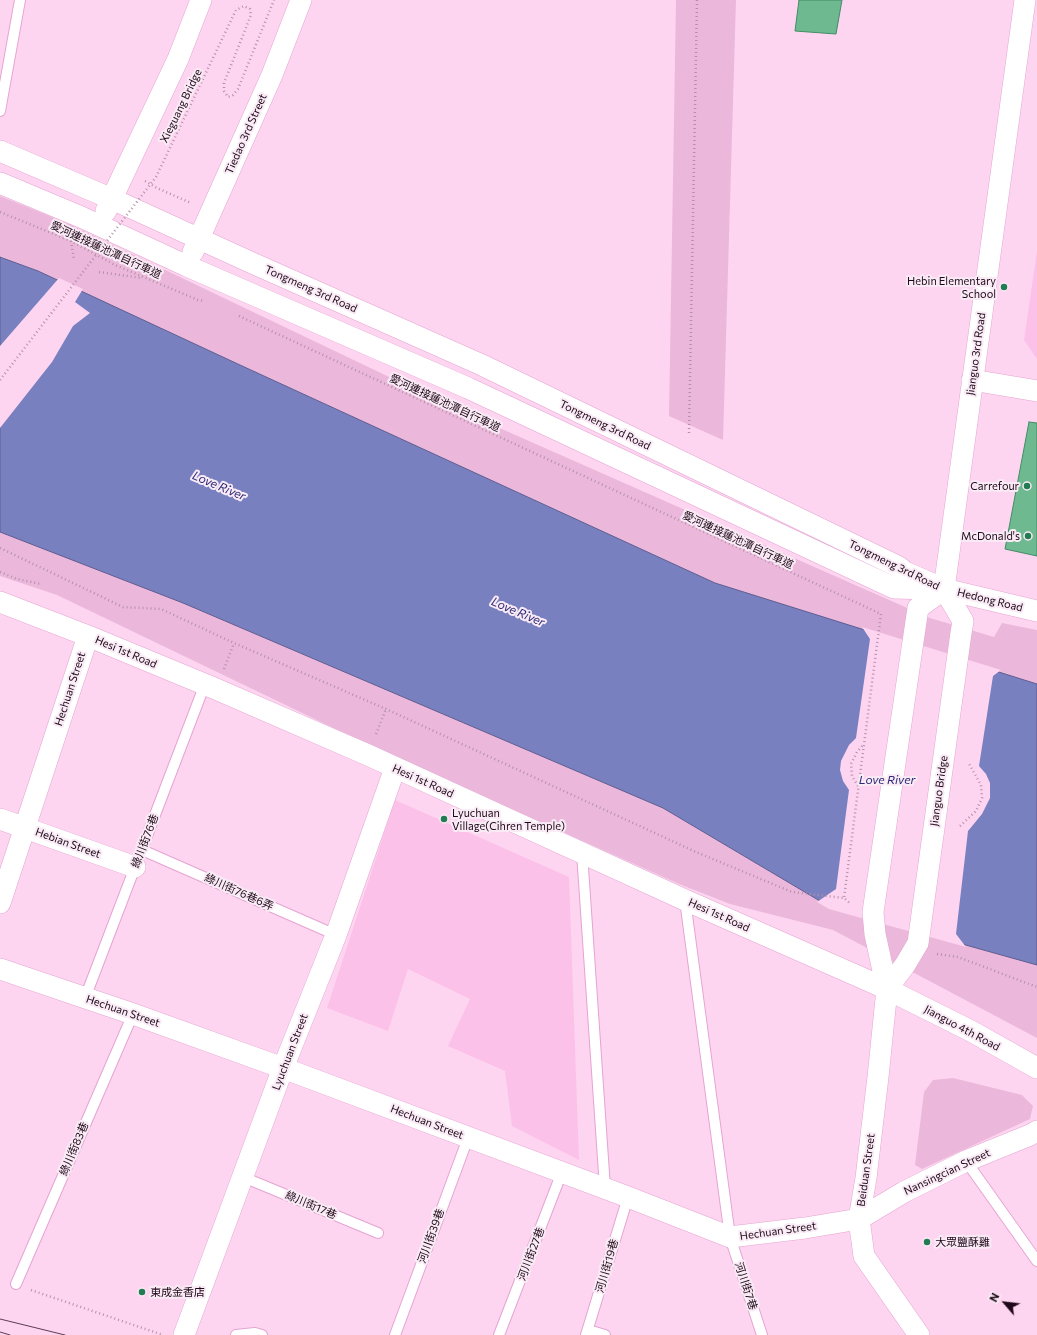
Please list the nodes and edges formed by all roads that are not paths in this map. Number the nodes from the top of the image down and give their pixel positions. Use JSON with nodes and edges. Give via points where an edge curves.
{"nodes":[{"id":1,"x":20,"y":0,"type":"edge"},
{"id":2,"x":201,"y":0,"type":"edge"},
{"id":3,"x":301,"y":0,"type":"edge"},
{"id":4,"x":1025,"y":0,"type":"edge"},
{"id":5,"x":0,"y":111,"type":"edge"},
{"id":6,"x":0,"y":151,"type":"edge"},
{"id":7,"x":0,"y":184,"type":"edge"},
{"id":8,"x":112,"y":199,"type":"junction"},
{"id":9,"x":100,"y":226,"type":"junction"},
{"id":10,"x":198,"y":239,"type":"junction"},
{"id":11,"x":187,"y":266,"type":"junction"},
{"id":12,"x":972,"y":380,"type":"junction"},
{"id":13,"x":1037,"y":390,"type":"edge"},
{"id":14,"x":944,"y":589,"type":"junction"},
{"id":15,"x":0,"y":602,"type":"edge"},
{"id":16,"x":1037,"y":612,"type":"edge"},
{"id":17,"x":88,"y":636,"type":"junction"},
{"id":18,"x":205,"y":684,"type":"junction"},
{"id":19,"x":395,"y":768,"type":"junction"},
{"id":20,"x":0,"y":819,"type":"edge"},
{"id":21,"x":25,"y":827,"type":"junction"},
{"id":22,"x":582,"y":853,"type":"junction"},
{"id":23,"x":138,"y":858,"type":"junction"},
{"id":24,"x":685,"y":900,"type":"junction"},
{"id":25,"x":0,"y":903,"type":"edge"},
{"id":26,"x":336,"y":935,"type":"junction"},
{"id":27,"x":0,"y":969,"type":"edge"},
{"id":28,"x":887,"y":989,"type":"junction"},
{"id":29,"x":85,"y":998,"type":"junction"},
{"id":30,"x":133,"y":1014,"type":"junction"},
{"id":31,"x":283,"y":1068,"type":"junction"},
{"id":32,"x":1037,"y":1068,"type":"edge"},
{"id":33,"x":1037,"y":1130,"type":"edge"},
{"id":34,"x":468,"y":1138,"type":"junction"},
{"id":35,"x":966,"y":1161,"type":"junction"},
{"id":36,"x":562,"y":1172,"type":"junction"},
{"id":37,"x":243,"y":1177,"type":"junction"},
{"id":38,"x":604,"y":1188,"type":"junction"},
{"id":39,"x":628,"y":1197,"type":"junction"},
{"id":40,"x":859,"y":1219,"type":"junction"},
{"id":41,"x":378,"y":1233,"type":"dead end"},
{"id":42,"x":730,"y":1237,"type":"junction"},
{"id":43,"x":1037,"y":1261,"type":"edge"},
{"id":44,"x":16,"y":1284,"type":"road end"},
{"id":45,"x":587,"y":1332,"type":"edge"},
{"id":46,"x":184,"y":1335,"type":"edge"},
{"id":47,"x":236,"y":1335,"type":"edge"},
{"id":48,"x":262,"y":1335,"type":"edge"},
{"id":49,"x":395,"y":1335,"type":"edge"},
{"id":50,"x":499,"y":1335,"type":"edge"},
{"id":51,"x":604,"y":1335,"type":"edge"},
{"id":52,"x":762,"y":1335,"type":"edge"},
{"id":53,"x":919,"y":1335,"type":"edge"}],
"edges":[{"from":1,"to":5,"type":"lane"},
{"from":2,"to":8,"type":"street","via":[[178,59]]},
{"from":3,"to":10,"type":"street","name":"Tiedao 3rd Street","via":[[272,75]]},
{"from":4,"to":12,"type":"street","name":"Jianguo 3rd Road"},
{"from":6,"to":8,"type":"street","name":"Tongmeng 3rd Road"},
{"from":7,"to":9,"type":"street","name":"Tongmeng 3rd Road"},
{"from":8,"to":9,"type":"street"},
{"from":8,"to":10,"type":"street","name":"Tongmeng 3rd Road"},
{"from":9,"to":11,"type":"street","name":"Tongmeng 3rd Road"},
{"from":10,"to":11,"type":"street","name":"Tiedao 3rd Street"},
{"from":10,"to":14,"type":"street","name":"Tongmeng 3rd Road","via":[[482,365]]},
{"from":11,"to":14,"type":"street","name":"Tongmeng 3rd Road","via":[[468,388],[894,588]]},
{"from":12,"to":13,"type":"street"},
{"from":12,"to":14,"type":"street","name":"Jianguo 3rd Road"},
{"from":14,"to":16,"type":"street","name":"Hedong Road"},
{"from":14,"to":28,"type":"street","via":[[918,608],[873,912]]},
{"from":14,"to":28,"type":"street","name":"Jianguo Bridge","via":[[963,621],[920,933],[918,943],[905,966]]},
{"from":15,"to":17,"type":"street","name":"Hesi 1st Road"},
{"from":17,"to":18,"type":"street","name":"Hesi 1st Road"},
{"from":17,"to":21,"type":"street","name":"Hechuan Street"},
{"from":18,"to":19,"type":"street","name":"Hesi 1st Road"},
{"from":18,"to":23,"type":"lane","name":"綠川街76巷"},
{"from":19,"to":22,"type":"street","name":"Hesi 1st Road"},
{"from":19,"to":26,"type":"street","name":"Lyuchuan Street"},
{"from":20,"to":21,"type":"street","name":"Hebian Street"},
{"from":21,"to":23,"type":"street","name":"Hebian Street"},
{"from":21,"to":25,"type":"street","name":"Hechuan Street"},
{"from":22,"to":24,"type":"street","name":"Hesi 1st Road"},
{"from":22,"to":38,"type":"lane"},
{"from":23,"to":26,"type":"lane","name":"綠川街76巷6弄"},
{"from":23,"to":29,"type":"lane","name":"綠川街76巷"},
{"from":24,"to":28,"type":"street","name":"Hesi 1st Road"},
{"from":24,"to":42,"type":"lane","name":"河川街7巷"},
{"from":26,"to":31,"type":"street","name":"Lyuchuan Street"},
{"from":27,"to":29,"type":"street","name":"Hechuan Street"},
{"from":28,"to":32,"type":"street","name":"Jianguo 4th Road"},
{"from":28,"to":40,"type":"street","name":"Beiduan Street"},
{"from":29,"to":30,"type":"street","name":"Hechuan Street"},
{"from":30,"to":31,"type":"street","name":"Hechuan Street"},
{"from":30,"to":44,"type":"lane","name":"綠川街83巷"},
{"from":31,"to":34,"type":"street","name":"Hechuan Street"},
{"from":31,"to":37,"type":"street","name":"Lyuchuan Street"},
{"from":33,"to":35,"type":"street","name":"Nansingcian Street"},
{"from":34,"to":36,"type":"street","name":"Hechuan Street"},
{"from":34,"to":49,"type":"lane","name":"河川街39巷"},
{"from":35,"to":40,"type":"street","name":"Nansingcian Street","via":[[904,1192]]},
{"from":35,"to":43,"type":"lane"},
{"from":36,"to":38,"type":"street","name":"Hechuan Street"},
{"from":36,"to":50,"type":"lane","name":"河川街27巷"},
{"from":37,"to":41,"type":"lane","name":"綠川街17巷"},
{"from":37,"to":46,"type":"street","name":"Lyuchuan Street"},
{"from":38,"to":39,"type":"street","name":"Hechuan Street"},
{"from":39,"to":42,"type":"street","name":"Hechuan Street"},
{"from":39,"to":45,"type":"lane","name":"河川街19巷"},
{"from":40,"to":42,"type":"street","name":"Hechuan Street"},
{"from":40,"to":53,"type":"street","name":"Beiduan Street","via":[[864,1256]]},
{"from":42,"to":52,"type":"lane","name":"河川街7巷"},
{"from":45,"to":51,"type":"lane"},
{"from":47,"to":48,"type":"lane"}]}
